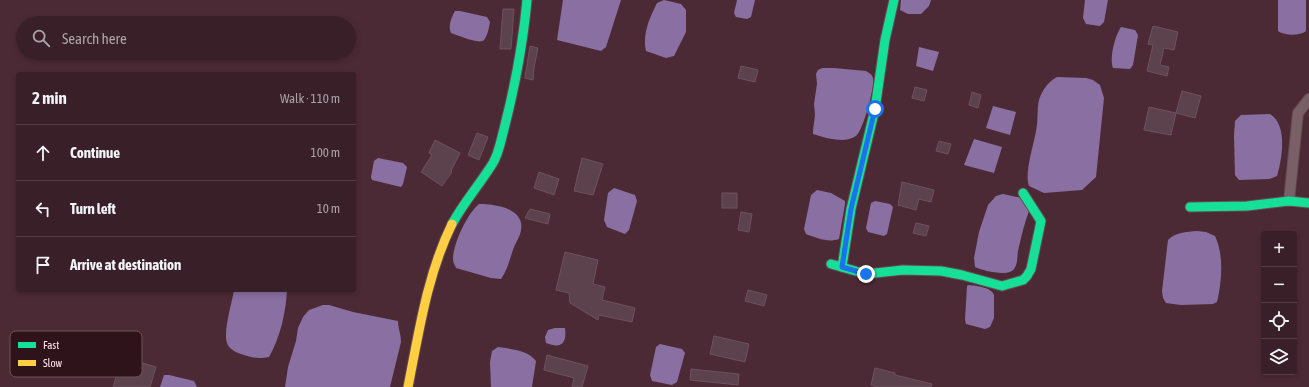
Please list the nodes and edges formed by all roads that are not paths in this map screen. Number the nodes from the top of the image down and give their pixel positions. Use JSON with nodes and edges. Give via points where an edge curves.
{"nodes":[{"id":1,"x":528,"y":0,"type":"edge"},
{"id":2,"x":894,"y":0,"type":"edge"},
{"id":3,"x":1309,"y":99,"type":"edge"},
{"id":4,"x":1024,"y":193,"type":"dead end"},
{"id":5,"x":1289,"y":201,"type":"junction"},
{"id":6,"x":1309,"y":203,"type":"edge"},
{"id":7,"x":1190,"y":207,"type":"dead end"},
{"id":8,"x":830,"y":264,"type":"dead end"},
{"id":9,"x":842,"y":267,"type":"junction"},
{"id":10,"x":408,"y":387,"type":"edge"}],
"edges":[{"from":1,"to":10,"type":"street","via":[[513,95],[497,153],[490,168],[461,207],[443,244],[425,302]]},
{"from":2,"to":9,"type":"street","via":[[875,109],[851,209]]},
{"from":3,"to":5,"type":"street","via":[[1298,114]]},
{"from":4,"to":9,"type":"street","via":[[1041,221],[1031,269],[1023,280],[1002,286],[941,272],[903,270],[866,274]]},
{"from":5,"to":6,"type":"street"},
{"from":5,"to":7,"type":"street","via":[[1247,206]]},
{"from":8,"to":9,"type":"street"}]}
